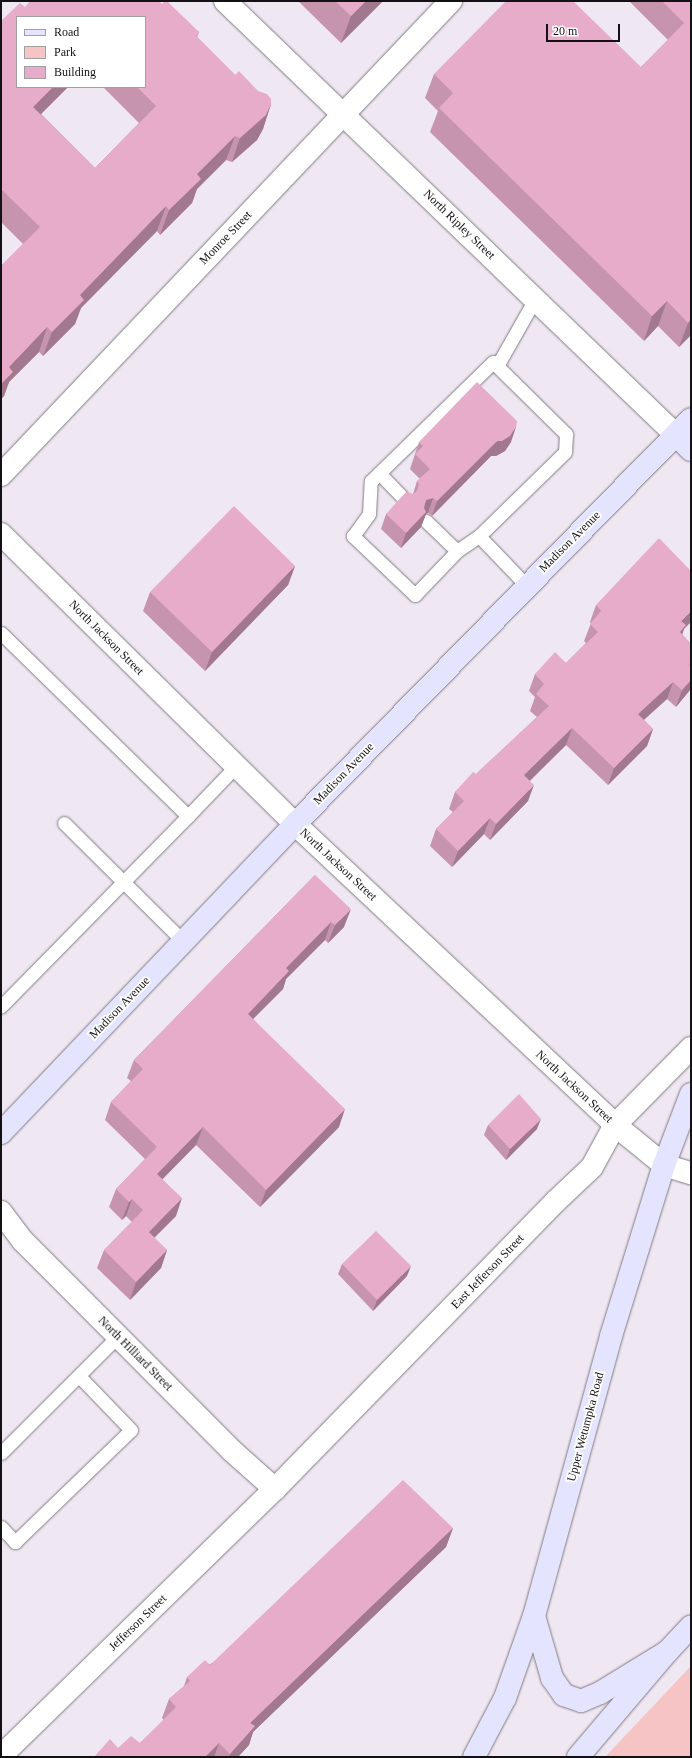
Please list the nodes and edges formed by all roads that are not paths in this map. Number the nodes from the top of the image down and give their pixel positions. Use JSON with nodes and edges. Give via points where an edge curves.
{"nodes":[{"id":1,"x":225,"y":1,"type":"edge"},
{"id":2,"x":451,"y":1,"type":"edge"},
{"id":3,"x":343,"y":114,"type":"junction"},
{"id":4,"x":535,"y":299,"type":"junction"},
{"id":5,"x":497,"y":366,"type":"junction"},
{"id":6,"x":691,"y":419,"type":"edge"},
{"id":7,"x":676,"y":435,"type":"junction"},
{"id":8,"x":691,"y":450,"type":"edge"},
{"id":9,"x":379,"y":473,"type":"junction"},
{"id":10,"x":1,"y":475,"type":"edge"},
{"id":11,"x":406,"y":501,"type":"edge"},
{"id":12,"x":426,"y":522,"type":"edge"},
{"id":13,"x":1,"y":534,"type":"edge"},
{"id":14,"x":479,"y":536,"type":"junction"},
{"id":15,"x":457,"y":551,"type":"junction"},
{"id":16,"x":527,"y":586,"type":"junction"},
{"id":17,"x":1,"y":633,"type":"edge"},
{"id":18,"x":236,"y":766,"type":"junction"},
{"id":19,"x":188,"y":816,"type":"junction"},
{"id":20,"x":64,"y":823,"type":"dead end"},
{"id":21,"x":295,"y":824,"type":"junction"},
{"id":22,"x":124,"y":882,"type":"junction"},
{"id":23,"x":184,"y":942,"type":"junction"},
{"id":24,"x":1,"y":1006,"type":"edge"},
{"id":25,"x":691,"y":1048,"type":"edge"},
{"id":26,"x":691,"y":1094,"type":"edge"},
{"id":27,"x":615,"y":1125,"type":"junction"},
{"id":28,"x":2,"y":1131,"type":"edge"},
{"id":29,"x":664,"y":1165,"type":"junction"},
{"id":30,"x":691,"y":1173,"type":"edge"},
{"id":31,"x":1,"y":1212,"type":"edge"},
{"id":32,"x":118,"y":1336,"type":"junction"},
{"id":33,"x":79,"y":1376,"type":"junction"},
{"id":34,"x":1,"y":1453,"type":"edge"},
{"id":35,"x":275,"y":1489,"type":"junction"},
{"id":36,"x":1,"y":1527,"type":"edge"},
{"id":37,"x":534,"y":1616,"type":"junction"},
{"id":38,"x":691,"y":1626,"type":"edge"},
{"id":39,"x":667,"y":1652,"type":"junction"},
{"id":40,"x":1,"y":1756,"type":"edge"},
{"id":41,"x":474,"y":1757,"type":"edge"},
{"id":42,"x":578,"y":1757,"type":"edge"}],
"edges":[{"from":1,"to":3,"type":"street","name":"North Ripley Street"},
{"from":2,"to":3,"type":"street","name":"Monroe Street"},
{"from":3,"to":4,"type":"street","name":"North Ripley Street"},
{"from":3,"to":10,"type":"street","name":"Monroe Street"},
{"from":4,"to":5,"type":"lane"},
{"from":4,"to":7,"type":"street","name":"North Ripley Street"},
{"from":5,"to":9,"type":"lane","via":[[493,362]]},
{"from":5,"to":14,"type":"lane","via":[[566,434],[565,452]]},
{"from":6,"to":7,"type":"main road","name":"Madison Avenue"},
{"from":7,"to":8,"type":"main road","name":"North Ripley Street"},
{"from":7,"to":16,"type":"main road","name":"Madison Avenue"},
{"from":9,"to":11,"type":"lane"},
{"from":9,"to":15,"type":"lane","via":[[371,481],[369,514],[353,536],[415,595]]},
{"from":12,"to":15,"type":"lane"},
{"from":13,"to":18,"type":"street","name":"North Jackson Street"},
{"from":14,"to":15,"type":"lane"},
{"from":14,"to":16,"type":"lane"},
{"from":16,"to":21,"type":"main road","name":"Madison Avenue"},
{"from":17,"to":19,"type":"lane"},
{"from":18,"to":19,"type":"lane"},
{"from":18,"to":21,"type":"street","name":"North Jackson Street"},
{"from":19,"to":22,"type":"lane"},
{"from":20,"to":22,"type":"lane"},
{"from":21,"to":23,"type":"main road","name":"Madison Avenue"},
{"from":21,"to":27,"type":"street","name":"North Jackson Street"},
{"from":22,"to":23,"type":"lane"},
{"from":22,"to":24,"type":"lane"},
{"from":23,"to":28,"type":"main road","name":"Madison Avenue"},
{"from":25,"to":27,"type":"street","name":"East Jefferson Street"},
{"from":26,"to":29,"type":"main road","name":"Upper Wetumpka Road"},
{"from":27,"to":29,"type":"street","name":"North Jackson Street"},
{"from":27,"to":35,"type":"street","name":"East Jefferson Street","via":[[592,1167]]},
{"from":29,"to":30,"type":"street","name":"North Jackson Street"},
{"from":29,"to":37,"type":"main road","name":"Upper Wetumpka Road","via":[[611,1336]]},
{"from":31,"to":32,"type":"street","name":"North Hilliard Street","via":[[23,1241]]},
{"from":32,"to":33,"type":"lane"},
{"from":32,"to":35,"type":"street","name":"North Hilliard Street","via":[[231,1450]]},
{"from":33,"to":34,"type":"lane"},
{"from":33,"to":36,"type":"lane","via":[[131,1430],[15,1542]]},
{"from":35,"to":40,"type":"street","name":"Jefferson Street"},
{"from":37,"to":39,"type":"main road","via":[[552,1678],[564,1695],[581,1700],[600,1693]]},
{"from":37,"to":41,"type":"main road","name":"Upper Wetumpka Road","via":[[505,1698]]},
{"from":38,"to":39,"type":"main road"},
{"from":39,"to":42,"type":"main road"}]}
